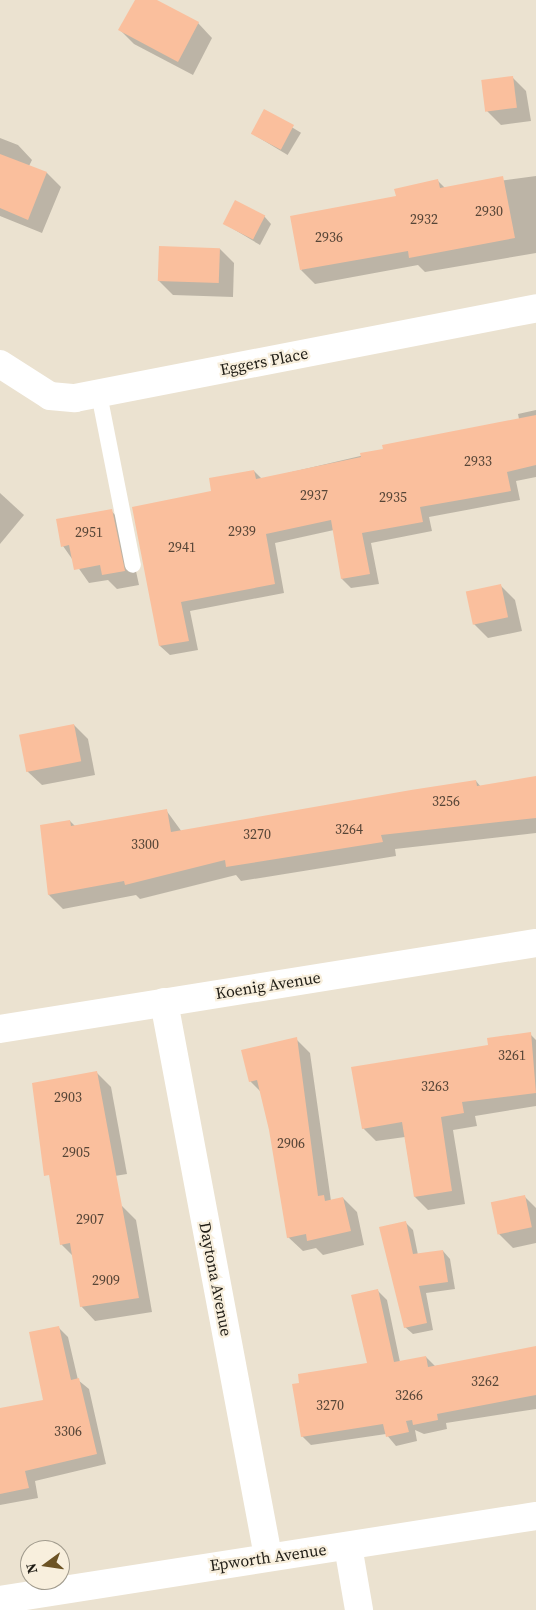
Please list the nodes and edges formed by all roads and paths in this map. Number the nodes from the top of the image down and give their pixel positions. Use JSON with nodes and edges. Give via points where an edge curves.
{"nodes":[{"id":1,"x":536,"y":308,"type":"edge"},
{"id":2,"x":0,"y":364,"type":"edge"},
{"id":3,"x":99,"y":394,"type":"junction"},
{"id":4,"x":133,"y":565,"type":"dead end"},
{"id":5,"x":536,"y":943,"type":"edge"},
{"id":6,"x":164,"y":1002,"type":"junction"},
{"id":7,"x":0,"y":1029,"type":"edge"},
{"id":8,"x":536,"y":1516,"type":"edge"},
{"id":9,"x":348,"y":1546,"type":"junction"},
{"id":10,"x":268,"y":1556,"type":"junction"},
{"id":11,"x":0,"y":1600,"type":"edge"},
{"id":12,"x":359,"y":1610,"type":"edge"}],
"edges":[{"from":1,"to":3,"type":"street","name":"Eggers Place"},
{"from":2,"to":3,"type":"street","name":"Eggers Place","via":[[50,396],[75,398]]},
{"from":3,"to":4,"type":"lane"},
{"from":5,"to":6,"type":"street","name":"Koenig Avenue"},
{"from":6,"to":7,"type":"street","name":"Koenig Avenue"},
{"from":6,"to":10,"type":"street","name":"Daytona Avenue"},
{"from":8,"to":9,"type":"street","name":"Epworth Avenue"},
{"from":9,"to":10,"type":"street","name":"Epworth Avenue"},
{"from":9,"to":12,"type":"street"},
{"from":10,"to":11,"type":"street","name":"Epworth Avenue"}]}
